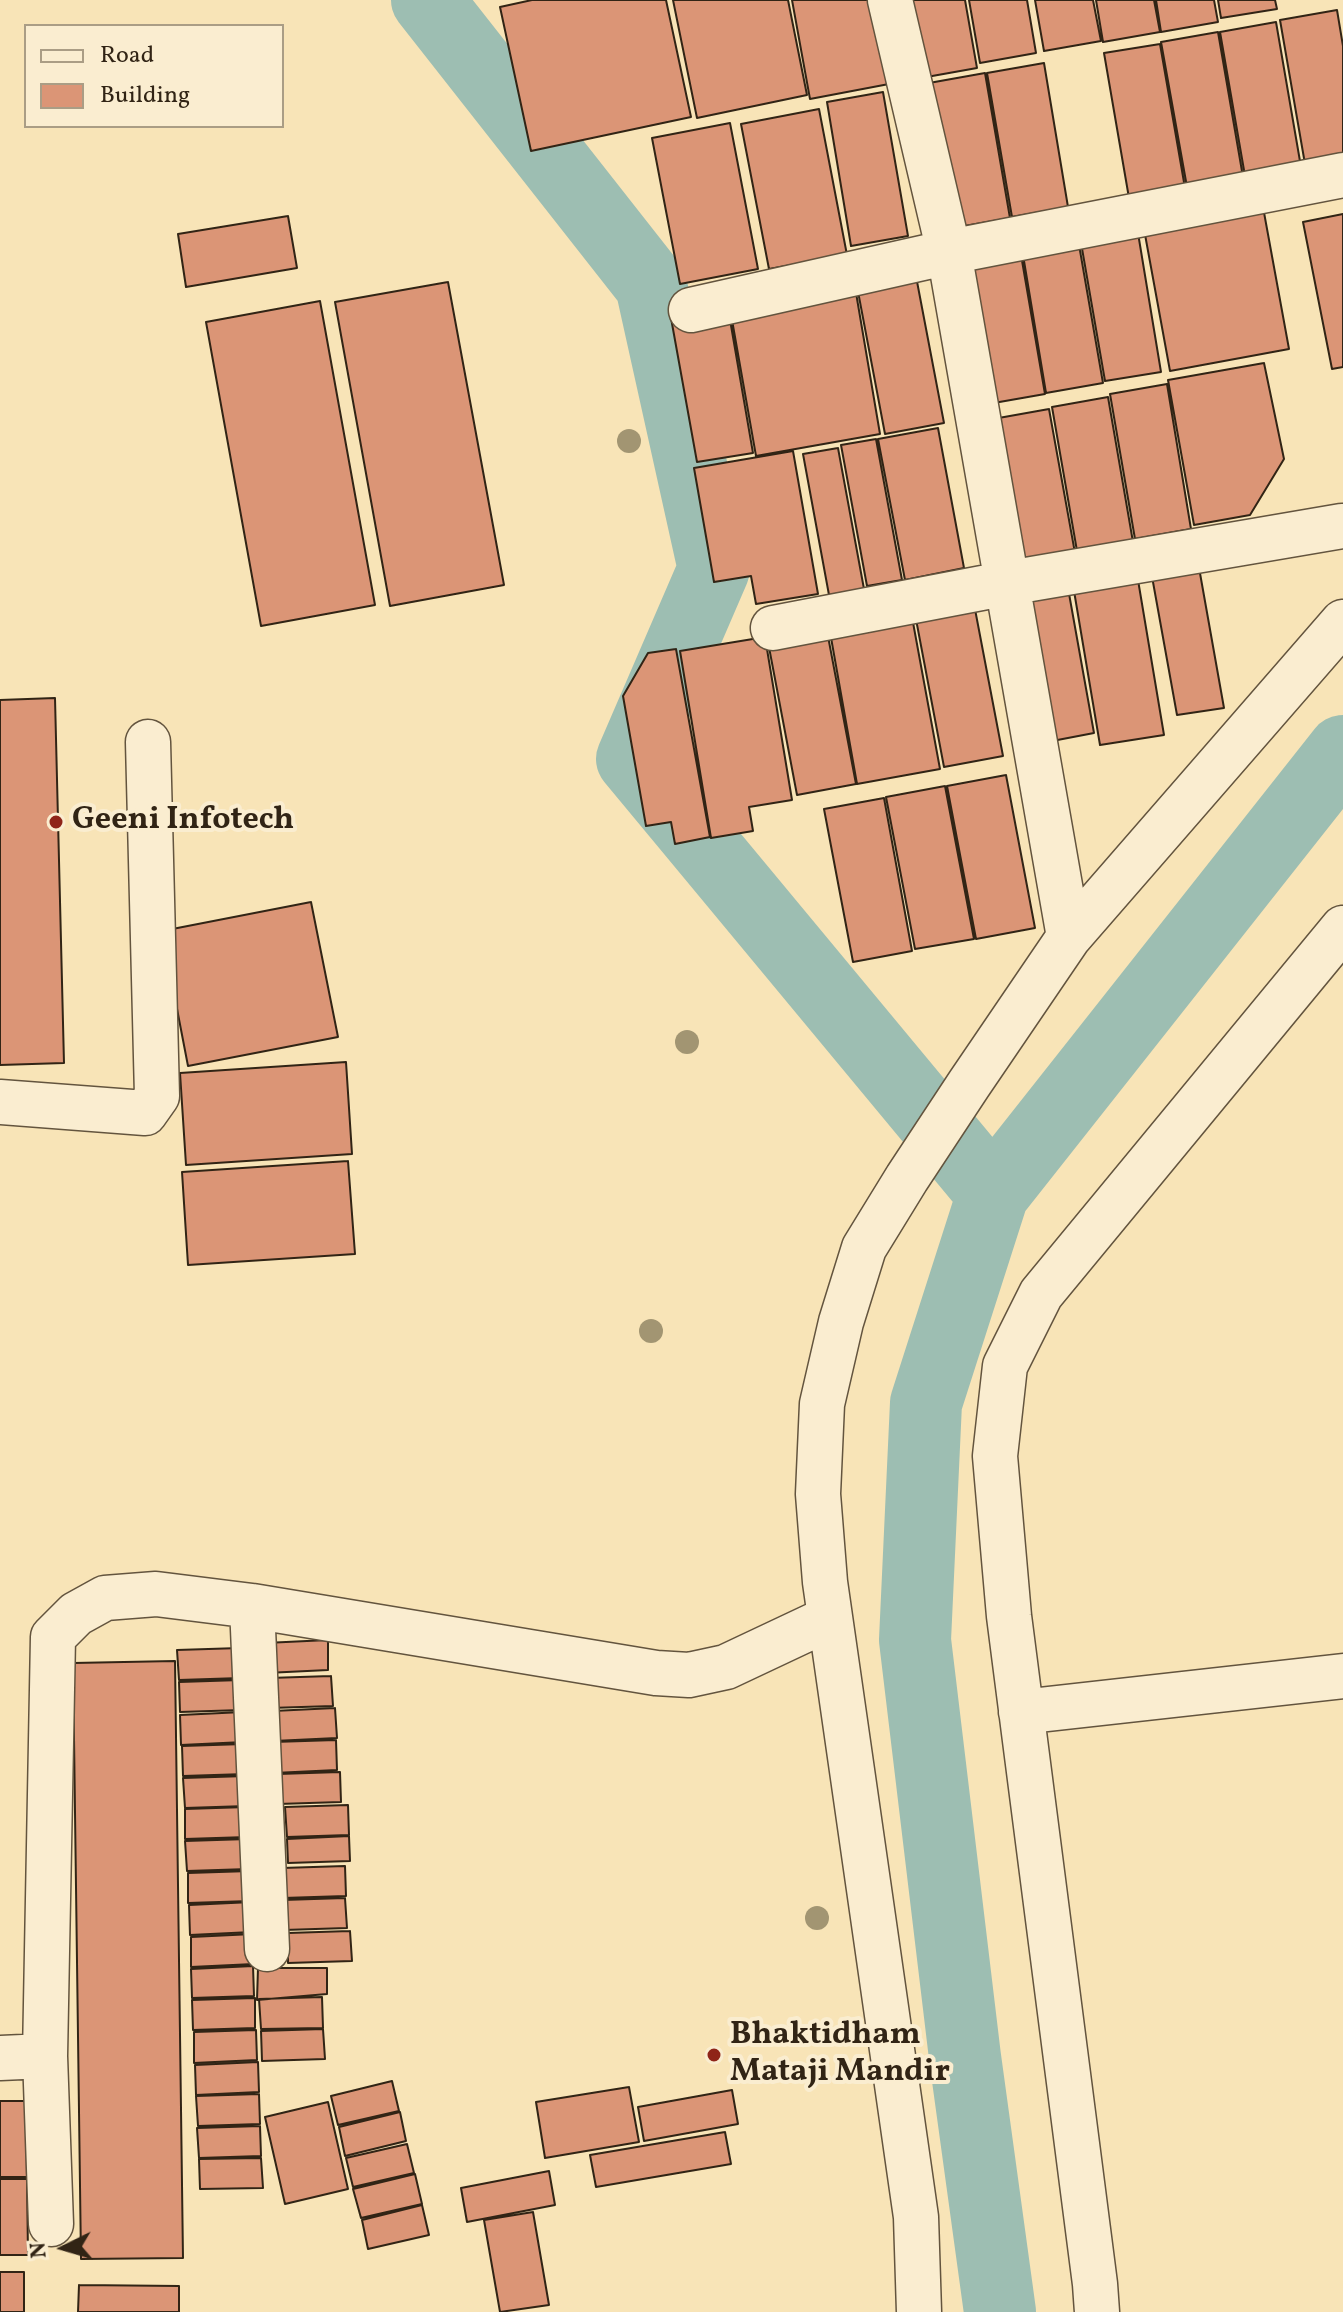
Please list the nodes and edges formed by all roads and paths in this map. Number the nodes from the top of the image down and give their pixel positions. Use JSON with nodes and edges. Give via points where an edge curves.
{"nodes":[{"id":1,"x":890,"y":0,"type":"edge"},
{"id":2,"x":1343,"y":175,"type":"edge"},
{"id":3,"x":949,"y":252,"type":"junction"},
{"id":4,"x":691,"y":310,"type":"dead end"},
{"id":5,"x":1342,"y":526,"type":"edge"},
{"id":6,"x":1008,"y":583,"type":"junction"},
{"id":7,"x":1343,"y":622,"type":"edge"},
{"id":8,"x":773,"y":628,"type":"dead end"},
{"id":9,"x":148,"y":742,"type":"dead end"},
{"id":10,"x":1343,"y":928,"type":"edge"},
{"id":11,"x":1069,"y":937,"type":"junction"},
{"id":12,"x":0,"y":1102,"type":"edge"},
{"id":13,"x":252,"y":1606,"type":"junction"},
{"id":14,"x":830,"y":1618,"type":"junction"},
{"id":15,"x":1343,"y":1676,"type":"edge"},
{"id":16,"x":1021,"y":1712,"type":"junction"},
{"id":17,"x":267,"y":1949,"type":"dead end"},
{"id":18,"x":45,"y":2056,"type":"junction"},
{"id":19,"x":0,"y":2058,"type":"edge"},
{"id":20,"x":51,"y":2224,"type":"dead end"},
{"id":21,"x":919,"y":2312,"type":"edge"},
{"id":22,"x":1097,"y":2312,"type":"edge"}],
"edges":[{"from":1,"to":3,"type":"street"},
{"from":2,"to":3,"type":"street"},
{"from":3,"to":4,"type":"street"},
{"from":3,"to":6,"type":"street"},
{"from":5,"to":6,"type":"street"},
{"from":6,"to":8,"type":"street"},
{"from":6,"to":11,"type":"street"},
{"from":7,"to":11,"type":"street"},
{"from":9,"to":12,"type":"street","via":[[157,1096],[145,1113],[127,1114]]},
{"from":10,"to":16,"type":"street","via":[[1041,1294],[1005,1366],[995,1456]]},
{"from":11,"to":14,"type":"street","via":[[864,1248],[822,1404],[818,1494]]},
{"from":13,"to":14,"type":"street","via":[[689,1675],[726,1667]]},
{"from":13,"to":17,"type":"street"},
{"from":13,"to":18,"type":"street","via":[[156,1594],[105,1598],[76,1614],[53,1637]]},
{"from":14,"to":21,"type":"street","via":[[916,2217]]},
{"from":15,"to":16,"type":"street"},
{"from":16,"to":22,"type":"street"},
{"from":18,"to":19,"type":"street"},
{"from":18,"to":20,"type":"street"}]}
